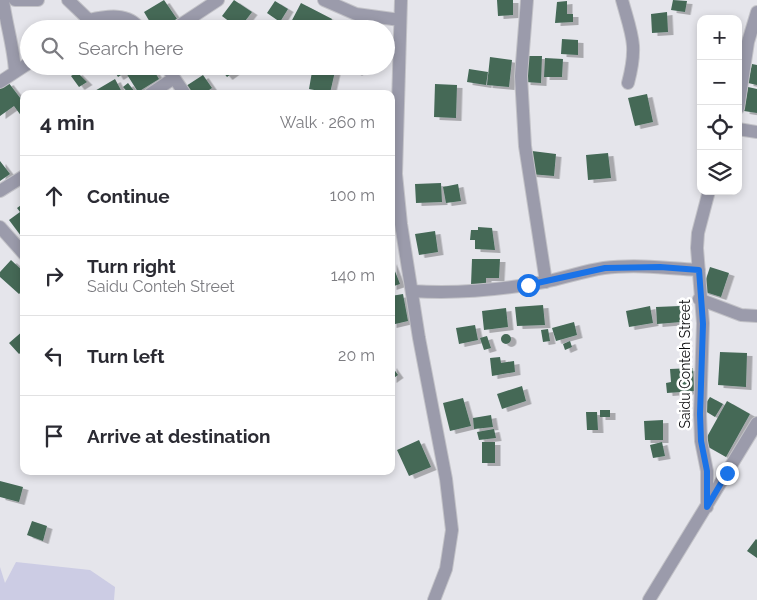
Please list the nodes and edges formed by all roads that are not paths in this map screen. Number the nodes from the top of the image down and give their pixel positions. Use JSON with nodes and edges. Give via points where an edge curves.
{"nodes":[{"id":1,"x":3,"y":0,"type":"edge"},
{"id":2,"x":15,"y":0,"type":"edge"},
{"id":3,"x":38,"y":0,"type":"edge"},
{"id":4,"x":68,"y":0,"type":"edge"},
{"id":5,"x":218,"y":0,"type":"edge"},
{"id":6,"x":324,"y":0,"type":"edge"},
{"id":7,"x":401,"y":0,"type":"edge"},
{"id":8,"x":527,"y":0,"type":"edge"},
{"id":9,"x":622,"y":0,"type":"edge"},
{"id":10,"x":757,"y":12,"type":"edge"},
{"id":11,"x":89,"y":20,"type":"joint"},
{"id":12,"x":130,"y":20,"type":"edge"},
{"id":13,"x":188,"y":20,"type":"edge"},
{"id":14,"x":400,"y":20,"type":"junction"},
{"id":15,"x":20,"y":69,"type":"edge"},
{"id":16,"x":15,"y":72,"type":"junction"},
{"id":17,"x":172,"y":75,"type":"edge"},
{"id":18,"x":174,"y":78,"type":"junction"},
{"id":19,"x":0,"y":82,"type":"edge"},
{"id":20,"x":628,"y":83,"type":"dead end"},
{"id":21,"x":156,"y":90,"type":"edge"},
{"id":22,"x":182,"y":90,"type":"edge"},
{"id":23,"x":738,"y":105,"type":"edge"},
{"id":24,"x":742,"y":130,"type":"edge"},
{"id":25,"x":757,"y":132,"type":"edge"},
{"id":26,"x":20,"y":178,"type":"edge"},
{"id":27,"x":0,"y":191,"type":"edge"},
{"id":28,"x":708,"y":195,"type":"edge"},
{"id":29,"x":396,"y":226,"type":"edge"},
{"id":30,"x":0,"y":227,"type":"edge"},
{"id":31,"x":20,"y":250,"type":"edge"},
{"id":32,"x":699,"y":270,"type":"junction"},
{"id":33,"x":546,"y":282,"type":"junction"},
{"id":34,"x":412,"y":291,"type":"junction"},
{"id":35,"x":699,"y":300,"type":"junction"},
{"id":36,"x":757,"y":316,"type":"edge"},
{"id":37,"x":757,"y":423,"type":"edge"},
{"id":38,"x":707,"y":507,"type":"junction"},
{"id":39,"x":434,"y":600,"type":"edge"},
{"id":40,"x":650,"y":600,"type":"edge"}],
"edges":[{"from":1,"to":16,"type":"street","via":[[15,56]]},
{"from":2,"to":3,"type":"street"},
{"from":4,"to":11,"type":"street"},
{"from":5,"to":13,"type":"street"},
{"from":6,"to":14,"type":"street","via":[[356,14]]},
{"from":7,"to":14,"type":"street"},
{"from":8,"to":33,"type":"street","via":[[521,76],[525,146]]},
{"from":9,"to":20,"type":"street","via":[[634,40],[634,59]]},
{"from":10,"to":23,"type":"street","via":[[748,42]]},
{"from":11,"to":12,"type":"street","via":[[108,16]]},
{"from":14,"to":29,"type":"street"},
{"from":15,"to":16,"type":"street"},
{"from":16,"to":19,"type":"street"},
{"from":17,"to":18,"type":"street"},
{"from":18,"to":21,"type":"street"},
{"from":18,"to":22,"type":"street"},
{"from":24,"to":25,"type":"street"},
{"from":26,"to":27,"type":"street"},
{"from":28,"to":32,"type":"street","name":"Saidu Conteh Street","via":[[698,233]]},
{"from":29,"to":34,"type":"street"},
{"from":30,"to":31,"type":"street"},
{"from":32,"to":33,"type":"street","via":[[605,268]]},
{"from":32,"to":35,"type":"street","name":"Saidu Conteh Street"},
{"from":33,"to":34,"type":"street","via":[[493,290]]},
{"from":34,"to":39,"type":"street","via":[[446,479],[452,530],[446,569]]},
{"from":35,"to":36,"type":"street","via":[[741,315]]},
{"from":35,"to":38,"type":"street","name":"Saidu Conteh Street","via":[[703,324],[701,441],[707,471]]},
{"from":37,"to":38,"type":"street"},
{"from":38,"to":40,"type":"street"}]}
